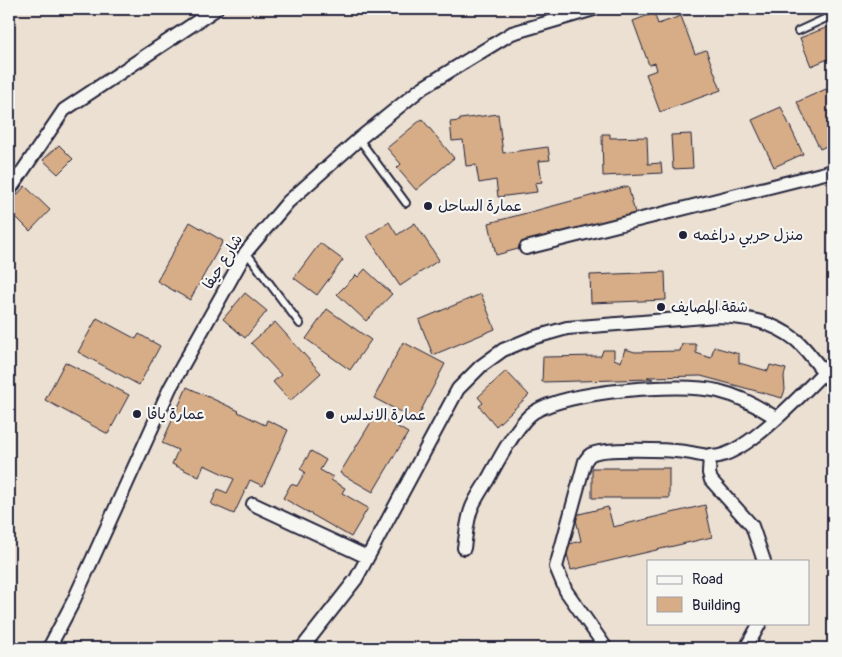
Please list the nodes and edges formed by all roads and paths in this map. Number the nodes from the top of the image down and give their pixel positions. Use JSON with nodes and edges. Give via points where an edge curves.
{"nodes":[{"id":1,"x":216,"y":9,"type":"edge"},
{"id":2,"x":594,"y":9,"type":"edge"},
{"id":3,"x":833,"y":16,"type":"edge"},
{"id":4,"x":798,"y":31,"type":"dead end"},
{"id":5,"x":359,"y":139,"type":"junction"},
{"id":6,"x":833,"y":171,"type":"edge"},
{"id":7,"x":9,"y":191,"type":"edge"},
{"id":8,"x":406,"y":203,"type":"dead end"},
{"id":9,"x":526,"y":248,"type":"dead end"},
{"id":10,"x":246,"y":252,"type":"junction"},
{"id":11,"x":300,"y":324,"type":"dead end"},
{"id":12,"x":824,"y":373,"type":"junction"},
{"id":13,"x":833,"y":384,"type":"edge"},
{"id":14,"x":776,"y":418,"type":"junction"},
{"id":15,"x":710,"y":455,"type":"junction"},
{"id":16,"x":252,"y":504,"type":"dead end"},
{"id":17,"x":464,"y":548,"type":"dead end"},
{"id":18,"x":367,"y":557,"type":"junction"},
{"id":19,"x":764,"y":560,"type":"edge"},
{"id":20,"x":759,"y":624,"type":"edge"},
{"id":21,"x":49,"y":648,"type":"edge"},
{"id":22,"x":302,"y":648,"type":"edge"},
{"id":23,"x":606,"y":648,"type":"edge"},
{"id":24,"x":746,"y":648,"type":"edge"}],
"edges":[{"from":1,"to":7,"type":"street","via":[[64,110]]},
{"from":2,"to":5,"type":"street","name":"شارع حيفا","via":[[512,34],[422,88]]},
{"from":3,"to":4,"type":"lane"},
{"from":5,"to":8,"type":"lane"},
{"from":5,"to":10,"type":"street","name":"شارع حيفا","via":[[288,202]]},
{"from":6,"to":9,"type":"street"},
{"from":10,"to":11,"type":"lane"},
{"from":10,"to":21,"type":"street","name":"شارع حيفا","via":[[170,388]]},
{"from":12,"to":13,"type":"street"},
{"from":12,"to":14,"type":"street"},
{"from":12,"to":18,"type":"street","via":[[796,340],[758,320],[738,317],[567,328],[532,338],[503,350],[458,389]]},
{"from":14,"to":15,"type":"street","via":[[733,451],[717,457]]},
{"from":14,"to":17,"type":"street","via":[[742,398],[689,386],[585,396],[533,412],[516,432],[472,508]]},
{"from":15,"to":19,"type":"street","via":[[711,480],[752,526]]},
{"from":15,"to":23,"type":"street","via":[[604,450],[590,454],[585,461],[556,567],[566,591]]},
{"from":16,"to":18,"type":"street"},
{"from":18,"to":22,"type":"street","via":[[356,579]]},
{"from":20,"to":24,"type":"street"}]}
